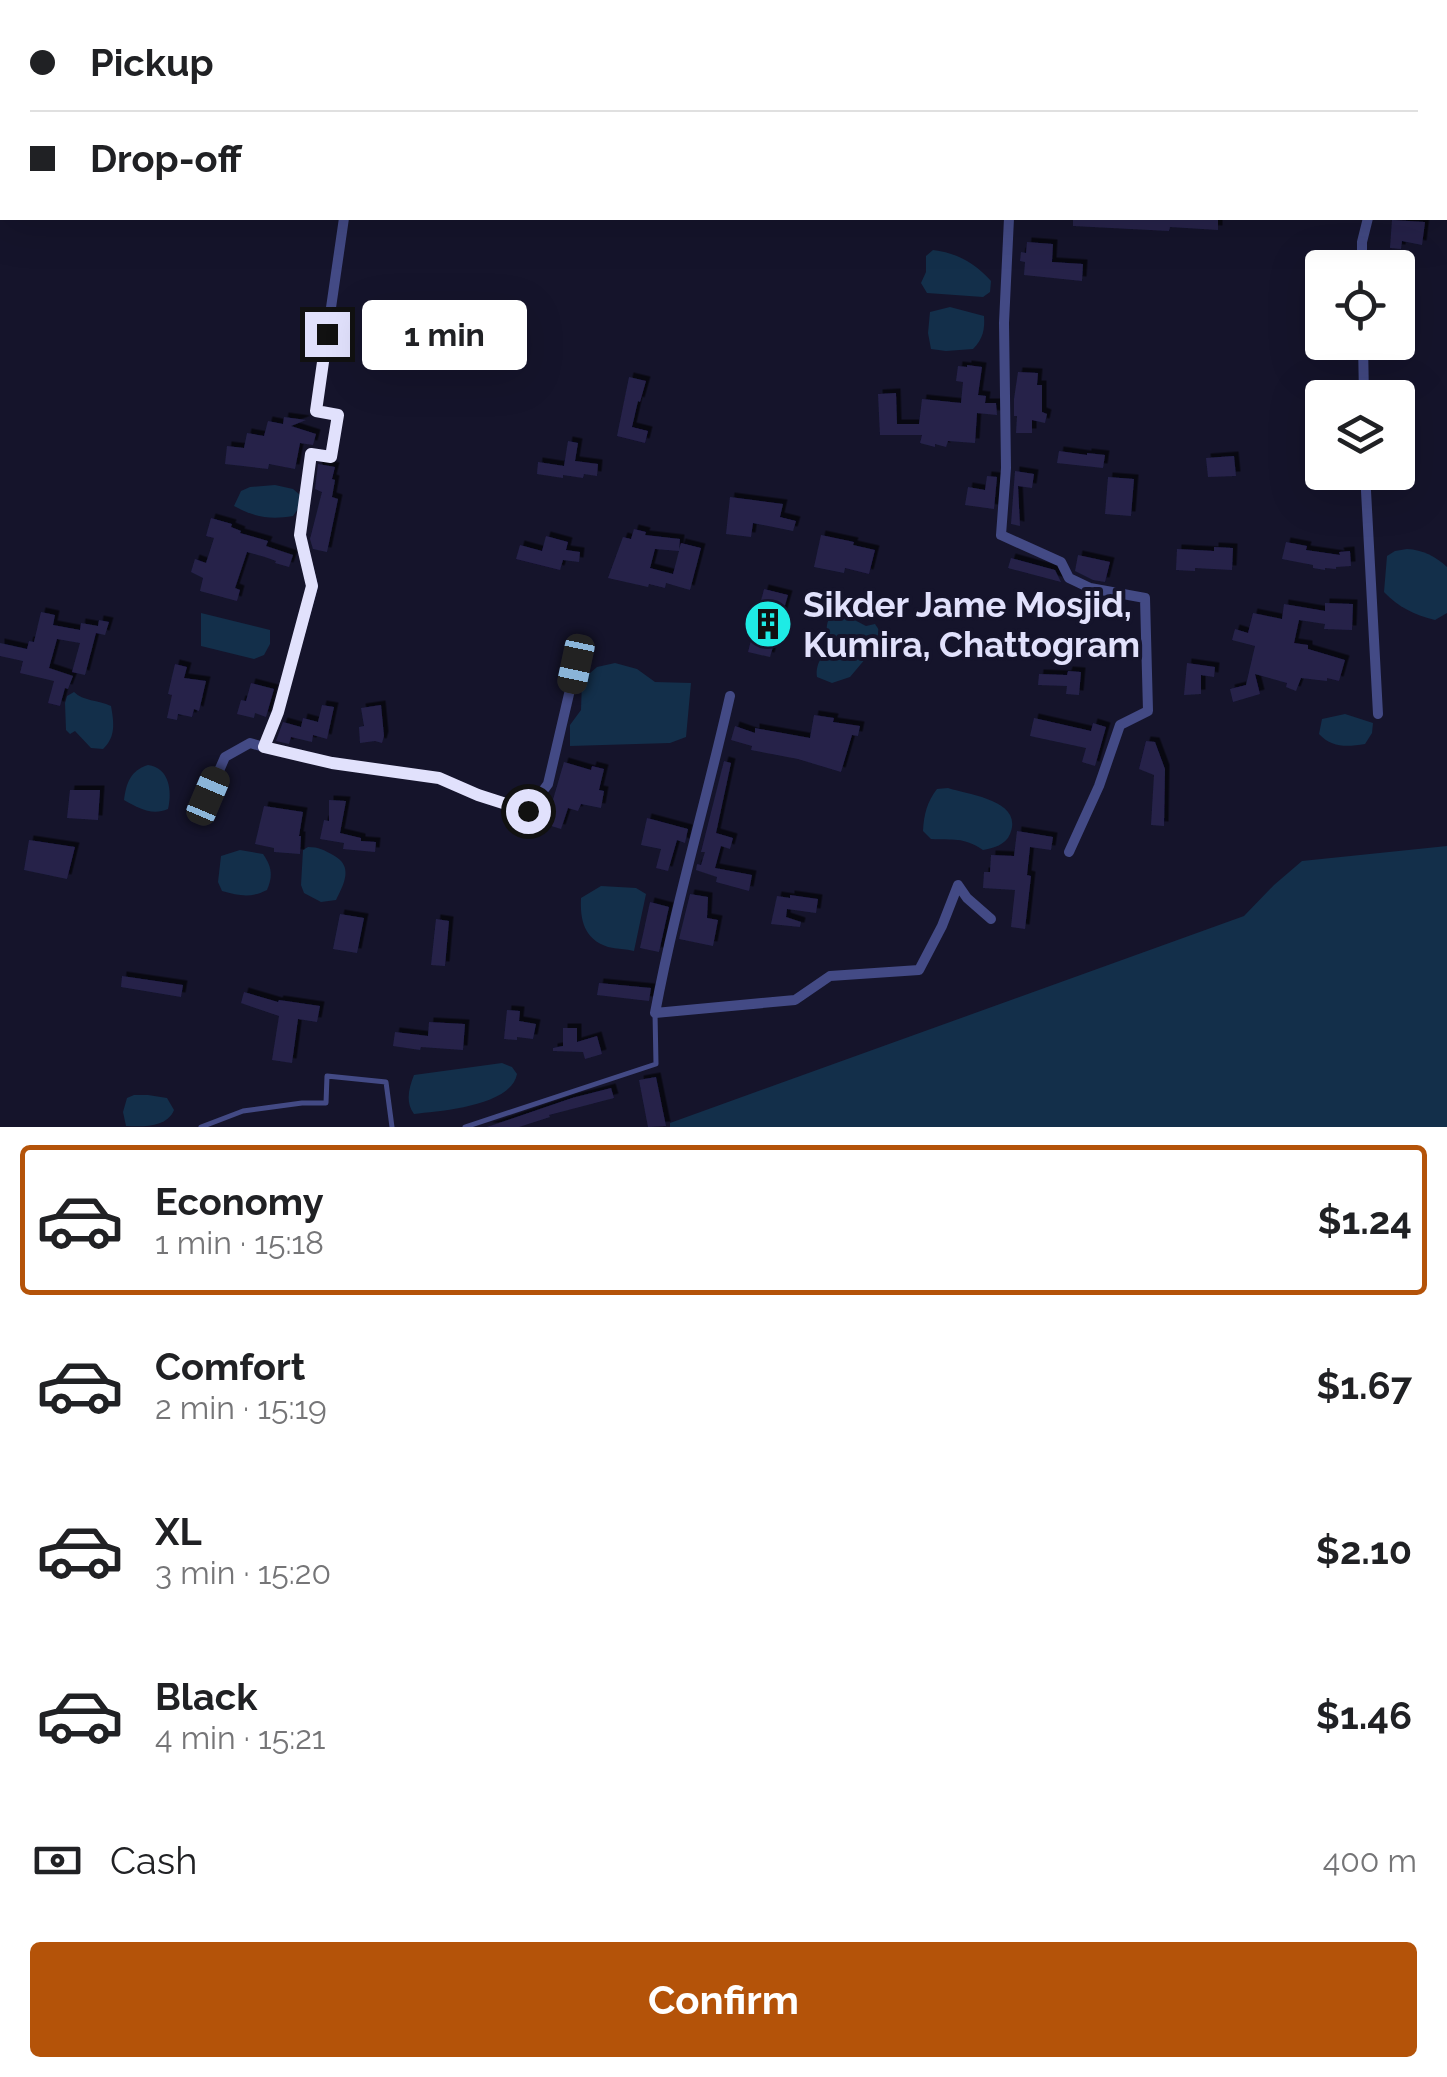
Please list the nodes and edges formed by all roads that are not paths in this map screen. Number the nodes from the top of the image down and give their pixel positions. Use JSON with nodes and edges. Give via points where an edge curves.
{"nodes":[{"id":1,"x":344,"y":220,"type":"edge"},
{"id":2,"x":1009,"y":220,"type":"edge"},
{"id":3,"x":1368,"y":220,"type":"edge"},
{"id":4,"x":1362,"y":250,"type":"edge"},
{"id":5,"x":1366,"y":490,"type":"edge"},
{"id":6,"x":587,"y":648,"type":"dead end"},
{"id":7,"x":730,"y":696,"type":"dead end"},
{"id":8,"x":1378,"y":714,"type":"dead end"},
{"id":9,"x":264,"y":747,"type":"junction"},
{"id":10,"x":208,"y":796,"type":"dead end"},
{"id":11,"x":1069,"y":852,"type":"dead end"},
{"id":12,"x":991,"y":919,"type":"dead end"},
{"id":13,"x":656,"y":1012,"type":"junction"},
{"id":14,"x":202,"y":1127,"type":"edge"},
{"id":15,"x":392,"y":1127,"type":"edge"},
{"id":16,"x":465,"y":1127,"type":"edge"}],
"edges":[{"from":1,"to":9,"type":"street","via":[[316,411],[338,415],[336,429],[331,457],[311,454],[300,535],[312,586]]},
{"from":2,"to":11,"type":"street","via":[[1002,535],[1061,562],[1069,578],[1090,588],[1145,598],[1148,710],[1120,725]]},
{"from":3,"to":4,"type":"street"},
{"from":5,"to":8,"type":"street"},
{"from":6,"to":9,"type":"street","via":[[576,664],[548,784],[528,811],[439,778]]},
{"from":7,"to":13,"type":"street"},
{"from":9,"to":10,"type":"street","via":[[250,743],[225,757]]},
{"from":12,"to":13,"type":"street","via":[[958,885],[919,970],[830,976],[796,1000]]},
{"from":13,"to":16,"type":"lane","via":[[656,1064]]},
{"from":14,"to":15,"type":"lane","via":[[244,1110],[326,1103],[326,1076],[386,1082]]}]}
